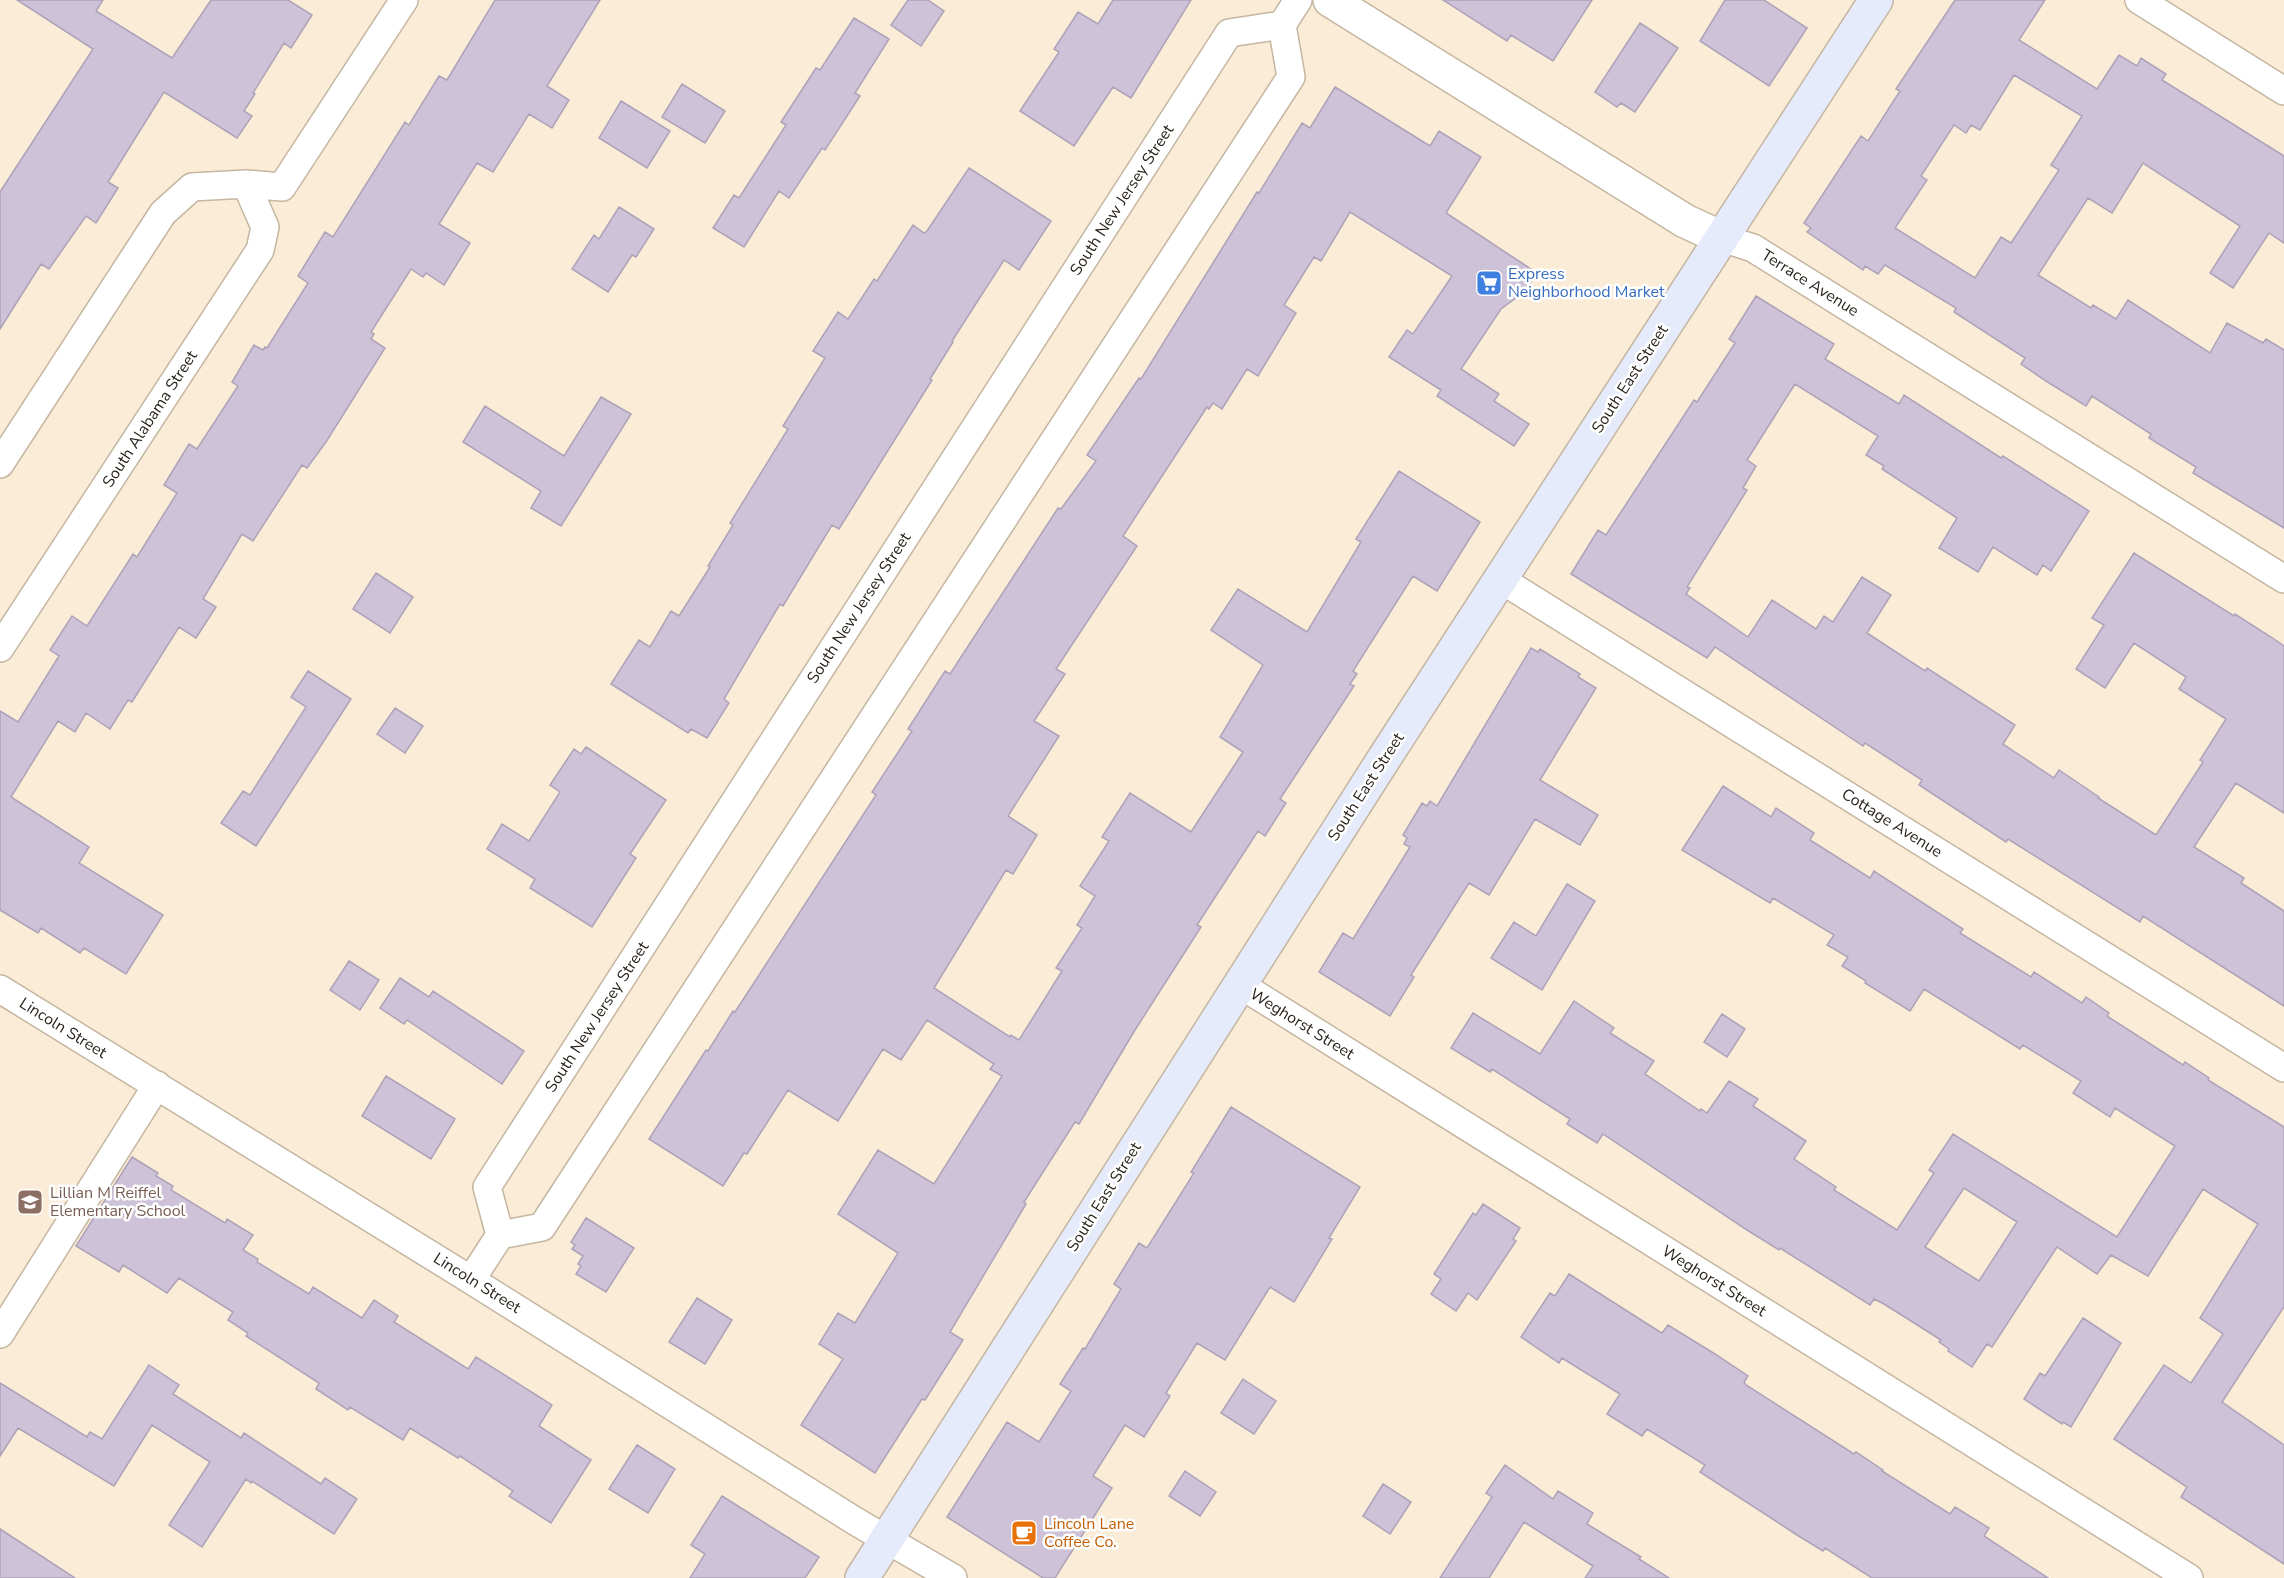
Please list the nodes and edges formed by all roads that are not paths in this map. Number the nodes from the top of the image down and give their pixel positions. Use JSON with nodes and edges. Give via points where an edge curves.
{"nodes":[{"id":1,"x":404,"y":0,"type":"edge"},
{"id":2,"x":1298,"y":0,"type":"edge"},
{"id":3,"x":1330,"y":0,"type":"edge"},
{"id":4,"x":1876,"y":0,"type":"edge"},
{"id":5,"x":2139,"y":0,"type":"edge"},
{"id":6,"x":1282,"y":25,"type":"junction"},
{"id":7,"x":2284,"y":91,"type":"edge"},
{"id":8,"x":246,"y":184,"type":"junction"},
{"id":9,"x":1722,"y":238,"type":"junction"},
{"id":10,"x":0,"y":464,"type":"edge"},
{"id":11,"x":1500,"y":579,"type":"junction"},
{"id":12,"x":2284,"y":579,"type":"edge"},
{"id":13,"x":0,"y":648,"type":"edge"},
{"id":14,"x":1239,"y":984,"type":"junction"},
{"id":15,"x":0,"y":989,"type":"edge"},
{"id":16,"x":2284,"y":1068,"type":"edge"},
{"id":17,"x":157,"y":1085,"type":"junction"},
{"id":18,"x":500,"y":1235,"type":"junction"},
{"id":19,"x":471,"y":1280,"type":"junction"},
{"id":20,"x":0,"y":1334,"type":"edge"},
{"id":21,"x":886,"y":1539,"type":"junction"},
{"id":22,"x":862,"y":1578,"type":"edge"},
{"id":23,"x":953,"y":1578,"type":"edge"},
{"id":24,"x":2189,"y":1578,"type":"edge"}],
"edges":[{"from":1,"to":8,"type":"street","via":[[282,187]]},
{"from":2,"to":6,"type":"street"},
{"from":3,"to":9,"type":"street","name":"Terrace Avenue","via":[[1685,221]]},
{"from":4,"to":9,"type":"main road","name":"South East Street"},
{"from":5,"to":7,"type":"street"},
{"from":6,"to":18,"type":"street","via":[[1291,76],[542,1227]]},
{"from":6,"to":18,"type":"street","name":"South New Jersey Street","via":[[1229,33],[1216,53],[487,1187]]},
{"from":8,"to":10,"type":"street","via":[[192,187],[163,213]]},
{"from":8,"to":13,"type":"street","name":"South Alabama Street","via":[[265,227],[260,250]]},
{"from":9,"to":11,"type":"main road","name":"South East Street"},
{"from":9,"to":12,"type":"street","name":"Terrace Avenue","via":[[1753,248]]},
{"from":11,"to":14,"type":"main road","name":"South East Street"},
{"from":11,"to":16,"type":"street","name":"Cottage Avenue"},
{"from":14,"to":21,"type":"main road","name":"South East Street"},
{"from":14,"to":24,"type":"street","name":"Weghorst Street"},
{"from":15,"to":17,"type":"street","name":"Lincoln Street"},
{"from":17,"to":19,"type":"street","name":"Lincoln Street"},
{"from":17,"to":20,"type":"street"},
{"from":18,"to":19,"type":"street"},
{"from":19,"to":21,"type":"street","name":"Lincoln Street"},
{"from":21,"to":22,"type":"main road","name":"South East Street"},
{"from":21,"to":23,"type":"street","name":"Lincoln Street"}]}
